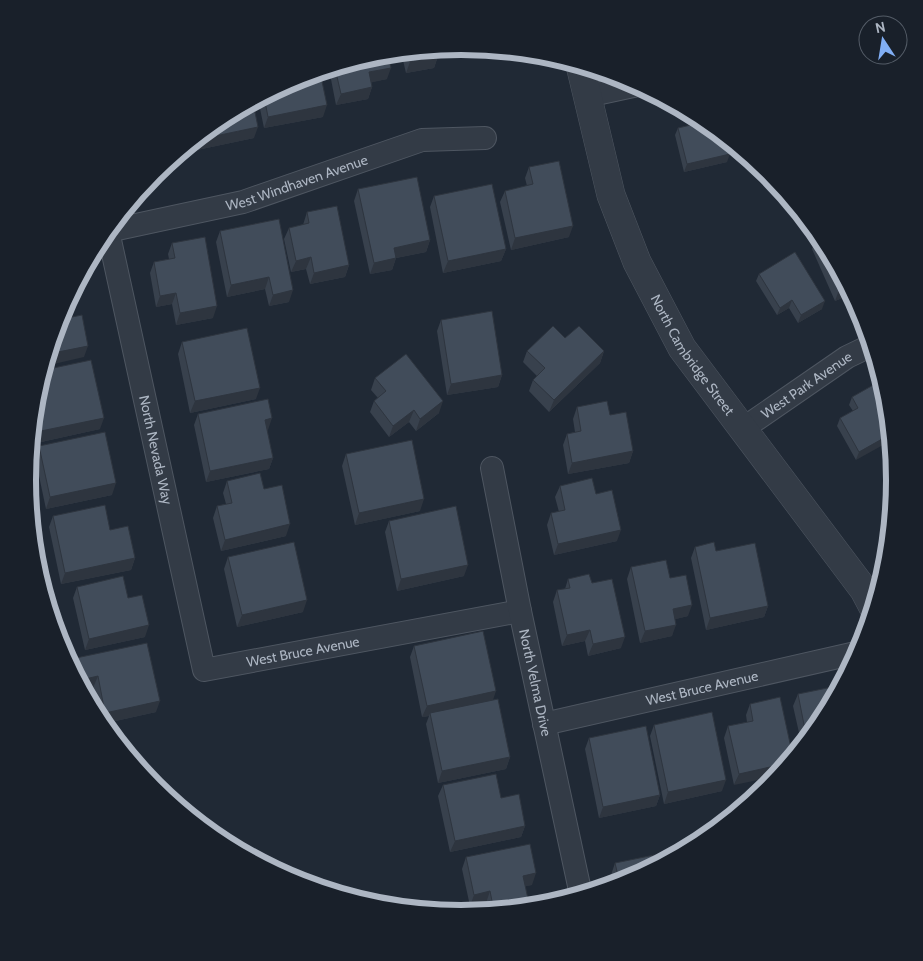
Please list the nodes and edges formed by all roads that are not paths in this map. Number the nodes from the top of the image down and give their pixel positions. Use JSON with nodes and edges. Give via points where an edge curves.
{"nodes":[{"id":1,"x":582,"y":73,"type":"edge"},
{"id":2,"x":624,"y":88,"type":"edge"},
{"id":3,"x":587,"y":96,"type":"junction"},
{"id":4,"x":485,"y":138,"type":"dead end"},
{"id":5,"x":119,"y":229,"type":"edge"},
{"id":6,"x":110,"y":241,"type":"edge"},
{"id":7,"x":865,"y":348,"type":"edge"},
{"id":8,"x":744,"y":428,"type":"junction"},
{"id":9,"x":492,"y":468,"type":"dead end"},
{"id":10,"x":869,"y":600,"type":"edge"},
{"id":11,"x":520,"y":611,"type":"junction"},
{"id":12,"x":849,"y":654,"type":"edge"},
{"id":13,"x":204,"y":670,"type":"joint"},
{"id":14,"x":544,"y":724,"type":"junction"},
{"id":15,"x":579,"y":889,"type":"edge"}],
"edges":[{"from":1,"to":3,"type":"street","name":"North Cambridge Street"},
{"from":2,"to":3,"type":"street"},
{"from":3,"to":8,"type":"street","name":"North Cambridge Street","via":[[611,195],[637,262],[682,348]]},
{"from":4,"to":5,"type":"street","name":"West Windhaven Avenue","via":[[422,140],[243,202]]},
{"from":6,"to":13,"type":"street","name":"North Nevada Way"},
{"from":7,"to":8,"type":"street","name":"West Park Avenue","via":[[847,357]]},
{"from":8,"to":10,"type":"street","name":"North Cambridge Street"},
{"from":9,"to":11,"type":"street","name":"North Velma Drive"},
{"from":11,"to":13,"type":"street","name":"West Bruce Avenue"},
{"from":11,"to":14,"type":"street","name":"North Velma Drive"},
{"from":12,"to":14,"type":"street","name":"West Bruce Avenue"},
{"from":14,"to":15,"type":"street","name":"North Velma Drive"}]}
